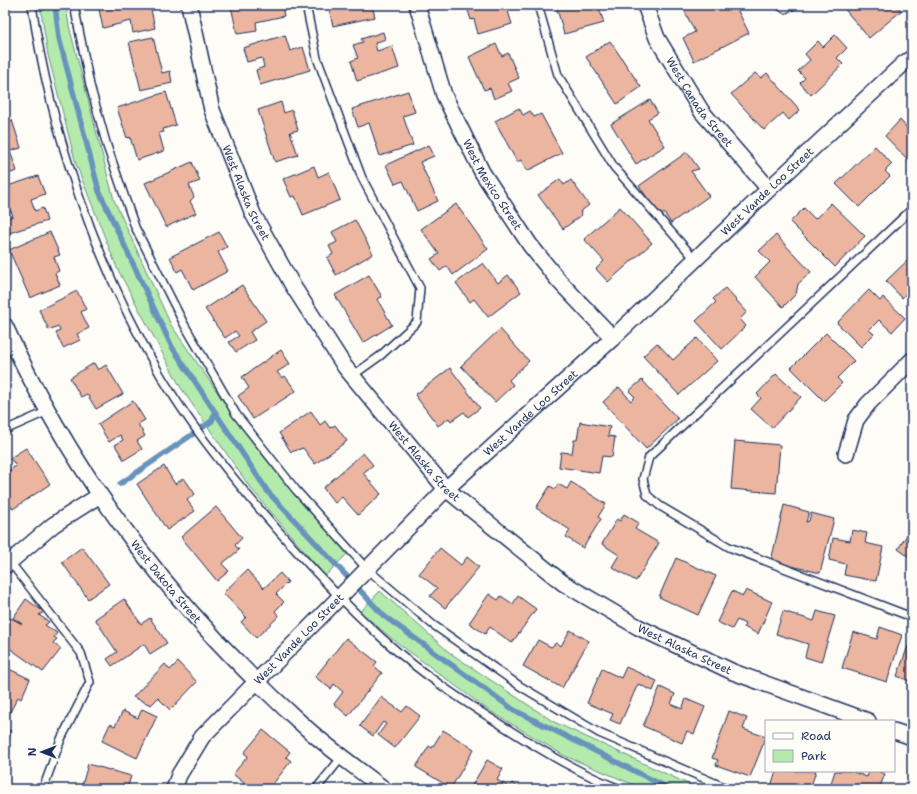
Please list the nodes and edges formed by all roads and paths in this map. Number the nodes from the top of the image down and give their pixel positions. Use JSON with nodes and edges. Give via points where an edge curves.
{"nodes":[{"id":1,"x":32,"y":5,"type":"edge"},
{"id":2,"x":74,"y":5,"type":"edge"},
{"id":3,"x":188,"y":5,"type":"edge"},
{"id":4,"x":306,"y":5,"type":"edge"},
{"id":5,"x":417,"y":5,"type":"edge"},
{"id":6,"x":538,"y":5,"type":"edge"},
{"id":7,"x":645,"y":5,"type":"edge"},
{"id":8,"x":779,"y":5,"type":"edge"},
{"id":9,"x":794,"y":5,"type":"edge"},
{"id":10,"x":912,"y":58,"type":"edge"},
{"id":11,"x":769,"y":189,"type":"junction"},
{"id":12,"x":912,"y":209,"type":"edge"},
{"id":13,"x":695,"y":259,"type":"junction"},
{"id":14,"x":5,"y":326,"type":"edge"},
{"id":15,"x":613,"y":338,"type":"junction"},
{"id":16,"x":912,"y":360,"type":"edge"},
{"id":17,"x":352,"y":376,"type":"junction"},
{"id":18,"x":48,"y":411,"type":"junction"},
{"id":19,"x":5,"y":430,"type":"edge"},
{"id":20,"x":846,"y":454,"type":"dead end"},
{"id":21,"x":446,"y":489,"type":"junction"},
{"id":22,"x":100,"y":495,"type":"junction"},
{"id":23,"x":7,"y":564,"type":"edge"},
{"id":24,"x":366,"y":569,"type":"junction"},
{"id":25,"x":338,"y":597,"type":"junction"},
{"id":26,"x":912,"y":615,"type":"edge"},
{"id":27,"x":256,"y":681,"type":"junction"},
{"id":28,"x":865,"y":720,"type":"edge"},
{"id":29,"x":895,"y":730,"type":"edge"},
{"id":30,"x":912,"y":737,"type":"edge"},
{"id":31,"x":342,"y":757,"type":"junction"},
{"id":32,"x":43,"y":789,"type":"edge"},
{"id":33,"x":174,"y":789,"type":"edge"},
{"id":34,"x":316,"y":789,"type":"edge"},
{"id":35,"x":384,"y":789,"type":"edge"},
{"id":36,"x":620,"y":789,"type":"edge"},
{"id":37,"x":729,"y":789,"type":"edge"}],
"edges":[{"from":1,"to":25,"type":"lane","via":[[52,106],[94,238],[161,376],[202,438],[239,485]]},
{"from":2,"to":24,"type":"lane","via":[[90,85],[107,146],[135,227],[161,282],[236,414],[296,490]]},
{"from":3,"to":17,"type":"street","name":"West Alaska Street","via":[[212,110],[253,214],[292,286]]},
{"from":4,"to":17,"type":"lane","via":[[317,58],[362,178],[420,288],[417,322],[380,356]]},
{"from":5,"to":15,"type":"street","name":"West Mexico Street","via":[[444,95],[482,172],[544,263]]},
{"from":6,"to":13,"type":"lane","via":[[558,75],[614,167]]},
{"from":7,"to":11,"type":"street","name":"West Canada Street","via":[[657,38],[702,112]]},
{"from":8,"to":9,"type":"lane","via":[[785,10]]},
{"from":10,"to":11,"type":"street","name":"West Vande Loo Street"},
{"from":11,"to":13,"type":"street","name":"West Vande Loo Street"},
{"from":12,"to":26,"type":"lane","via":[[649,457],[643,479],[647,494],[660,506],[729,547]]},
{"from":13,"to":15,"type":"street","name":"West Vande Loo Street"},
{"from":14,"to":18,"type":"street","name":"West Dakota Street"},
{"from":15,"to":21,"type":"street","name":"West Vande Loo Street"},
{"from":16,"to":20,"type":"street","via":[[868,404],[856,420]]},
{"from":17,"to":21,"type":"street","name":"West Alaska Street"},
{"from":18,"to":19,"type":"lane"},
{"from":18,"to":22,"type":"street","name":"West Dakota Street"},
{"from":21,"to":24,"type":"street","name":"West Vande Loo Street"},
{"from":21,"to":28,"type":"street","name":"West Alaska Street","via":[[563,583],[638,627],[733,672]]},
{"from":22,"to":23,"type":"street","via":[[53,525]]},
{"from":22,"to":27,"type":"street","name":"West Dakota Street","via":[[155,569],[206,629]]},
{"from":23,"to":32,"type":"lane","via":[[81,653],[90,682],[61,739]]},
{"from":24,"to":25,"type":"street","name":"West Vande Loo Street"},
{"from":24,"to":37,"type":"lane","via":[[432,624],[526,690],[599,733]]},
{"from":25,"to":27,"type":"street","name":"West Vande Loo Street"},
{"from":25,"to":36,"type":"lane","via":[[384,640],[429,676],[549,755],[596,780]]},
{"from":27,"to":31,"type":"street","name":"West Dakota Street","via":[[303,726]]},
{"from":27,"to":33,"type":"street","name":"West Vande Loo Street","via":[[202,737],[179,775]]},
{"from":29,"to":30,"type":"street"},
{"from":31,"to":34,"type":"lane"},
{"from":31,"to":35,"type":"street","name":"West Dakota Street"}]}
